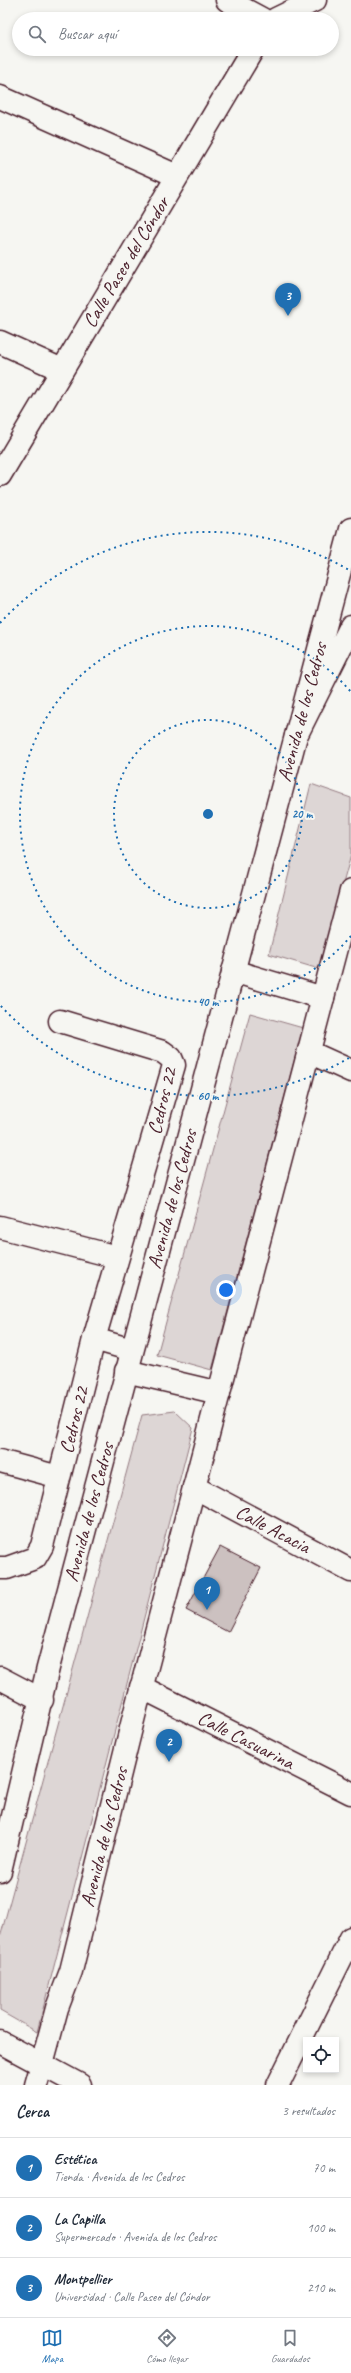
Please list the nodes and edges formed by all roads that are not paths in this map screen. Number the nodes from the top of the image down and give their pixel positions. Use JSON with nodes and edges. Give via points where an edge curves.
{"nodes":[{"id":1,"x":227,"y":0,"type":"edge"},
{"id":2,"x":314,"y":0,"type":"edge"},
{"id":3,"x":249,"y":12,"type":"edge"},
{"id":4,"x":290,"y":12,"type":"edge"},
{"id":5,"x":249,"y":56,"type":"edge"},
{"id":6,"x":0,"y":96,"type":"edge"},
{"id":7,"x":177,"y":176,"type":"junction"},
{"id":8,"x":0,"y":342,"type":"edge"},
{"id":9,"x":62,"y":370,"type":"junction"},
{"id":10,"x":0,"y":475,"type":"edge"},
{"id":11,"x":351,"y":529,"type":"edge"},
{"id":12,"x":351,"y":626,"type":"edge"},
{"id":13,"x":296,"y":736,"type":"junction"},
{"id":14,"x":351,"y":891,"type":"edge"},
{"id":15,"x":233,"y":971,"type":"junction"},
{"id":16,"x":323,"y":998,"type":"junction"},
{"id":17,"x":60,"y":1022,"type":"dead end"},
{"id":18,"x":309,"y":1052,"type":"junction"},
{"id":19,"x":351,"y":1071,"type":"edge"},
{"id":20,"x":0,"y":1227,"type":"edge"},
{"id":21,"x":117,"y":1257,"type":"junction"},
{"id":22,"x":94,"y":1339,"type":"junction"},
{"id":23,"x":132,"y":1350,"type":"junction"},
{"id":24,"x":126,"y":1371,"type":"junction"},
{"id":25,"x":219,"y":1393,"type":"junction"},
{"id":26,"x":0,"y":1461,"type":"edge"},
{"id":27,"x":59,"y":1477,"type":"junction"},
{"id":28,"x":194,"y":1487,"type":"junction"},
{"id":29,"x":348,"y":1563,"type":"edge"},
{"id":30,"x":0,"y":1568,"type":"edge"},
{"id":31,"x":0,"y":1678,"type":"edge"},
{"id":32,"x":141,"y":1687,"type":"junction"},
{"id":33,"x":42,"y":1700,"type":"junction"},
{"id":34,"x":351,"y":1792,"type":"edge"},
{"id":35,"x":0,"y":1871,"type":"edge"},
{"id":36,"x":351,"y":1938,"type":"edge"},
{"id":37,"x":0,"y":2042,"type":"edge"},
{"id":38,"x":42,"y":2064,"type":"junction"},
{"id":39,"x":36,"y":2085,"type":"edge"},
{"id":40,"x":80,"y":2085,"type":"edge"},
{"id":41,"x":278,"y":2085,"type":"edge"}],
"edges":[{"from":1,"to":3,"type":"main road"},
{"from":2,"to":4,"type":"main road"},
{"from":5,"to":7,"type":"main road","name":"Calle Paseo del Cóndor"},
{"from":6,"to":7,"type":"main road"},
{"from":7,"to":9,"type":"main road","name":"Calle Paseo del Cóndor"},
{"from":8,"to":9,"type":"main road"},
{"from":9,"to":10,"type":"main road","name":"Calle Paseo del Cóndor"},
{"from":11,"to":13,"type":"main road","name":"Avenida de los Cedros"},
{"from":12,"to":13,"type":"main road"},
{"from":13,"to":15,"type":"main road","name":"Avenida de los Cedros"},
{"from":14,"to":16,"type":"main road","name":"Avenida de los Cedros"},
{"from":15,"to":16,"type":"main road"},
{"from":15,"to":23,"type":"main road","name":"Avenida de los Cedros"},
{"from":16,"to":18,"type":"main road","name":"Avenida de los Cedros"},
{"from":17,"to":21,"type":"main road","name":"Cedros 22","via":[[163,1052],[171,1058],[174,1065]]},
{"from":18,"to":19,"type":"main road"},
{"from":18,"to":25,"type":"main road","name":"Avenida de los Cedros"},
{"from":20,"to":21,"type":"main road"},
{"from":21,"to":22,"type":"main road","name":"Cedros 22"},
{"from":22,"to":23,"type":"main road"},
{"from":22,"to":27,"type":"main road","name":"Cedros 22"},
{"from":23,"to":24,"type":"main road","name":"Avenida de los Cedros"},
{"from":24,"to":25,"type":"main road"},
{"from":24,"to":33,"type":"main road","name":"Avenida de los Cedros","via":[[48,1668]]},
{"from":25,"to":28,"type":"main road","name":"Avenida de los Cedros"},
{"from":26,"to":27,"type":"main road","name":"Cedros 22"},
{"from":27,"to":30,"type":"main road","name":"Cedros 22","via":[[42,1546],[36,1558]]},
{"from":28,"to":29,"type":"main road","name":"Calle Acacia"},
{"from":28,"to":32,"type":"main road","name":"Avenida de los Cedros"},
{"from":31,"to":33,"type":"main road"},
{"from":32,"to":34,"type":"main road","name":"Calle Casuarina"},
{"from":32,"to":38,"type":"main road","name":"Avenida de los Cedros","via":[[71,1971],[57,2008]]},
{"from":33,"to":35,"type":"main road","name":"Avenida de los Cedros"},
{"from":36,"to":41,"type":"main road"},
{"from":37,"to":38,"type":"main road"},
{"from":38,"to":39,"type":"main road","name":"Avenida de los Cedros"},
{"from":38,"to":40,"type":"main road"}]}
